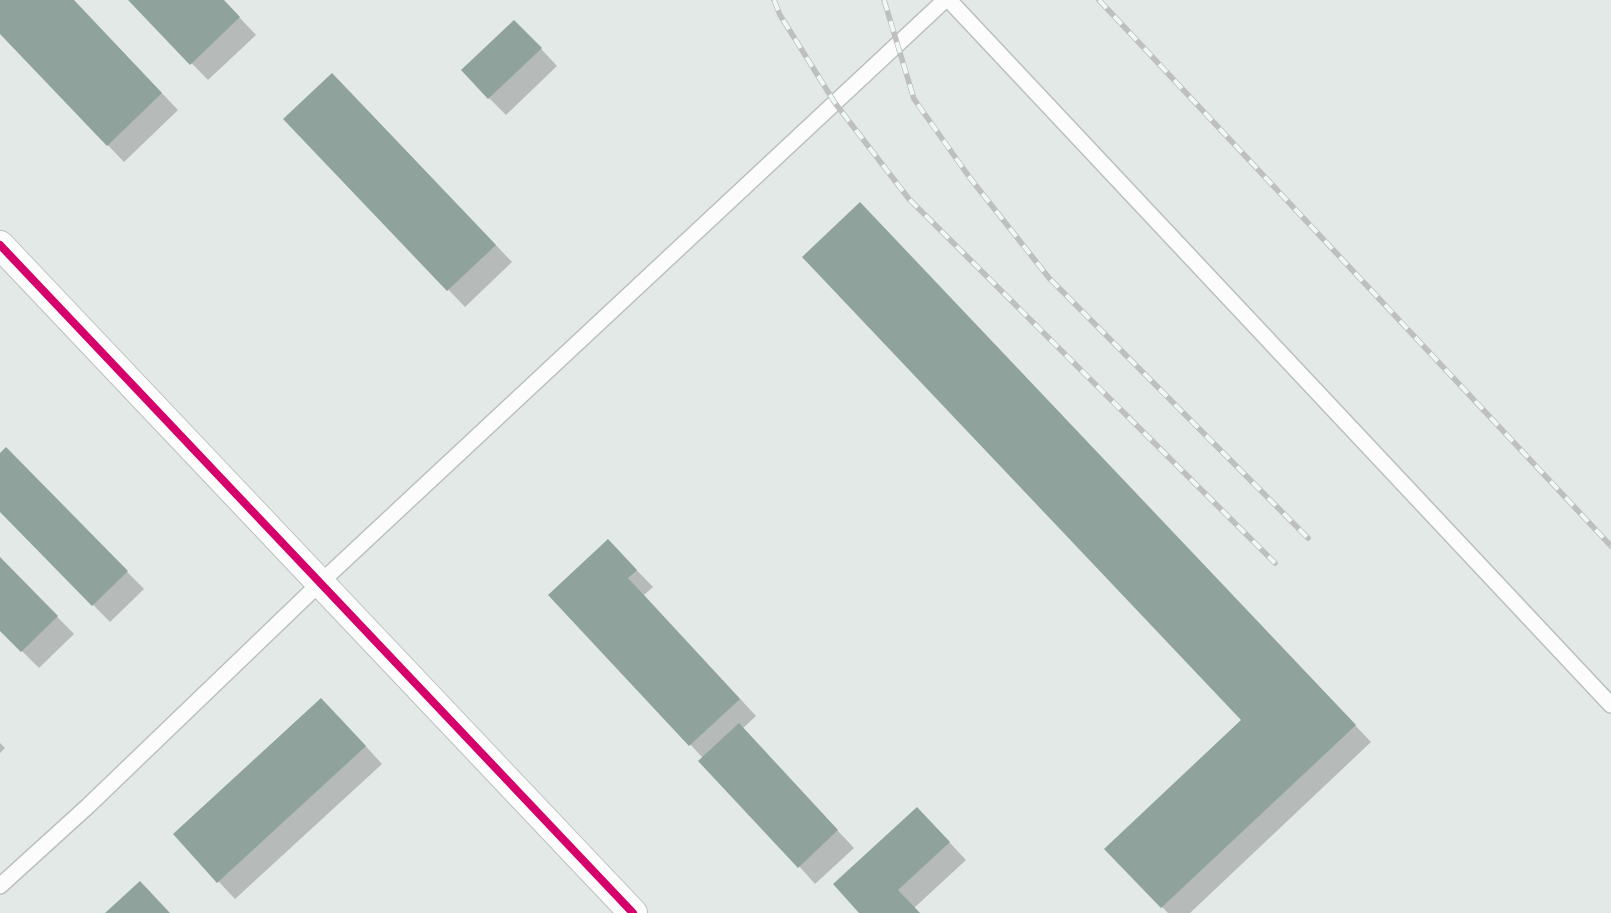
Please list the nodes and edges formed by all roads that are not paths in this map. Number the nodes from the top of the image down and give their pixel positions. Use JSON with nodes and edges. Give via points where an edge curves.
{"nodes":[{"id":1,"x":947,"y":0,"type":"edge"},
{"id":2,"x":0,"y":245,"type":"edge"},
{"id":3,"x":320,"y":583,"type":"junction"},
{"id":4,"x":1611,"y":705,"type":"edge"},
{"id":5,"x":0,"y":886,"type":"edge"},
{"id":6,"x":633,"y":913,"type":"edge"}],
"edges":[{"from":1,"to":3,"type":"lane"},
{"from":1,"to":4,"type":"lane"},
{"from":2,"to":3,"type":"street"},
{"from":3,"to":5,"type":"lane"},
{"from":3,"to":6,"type":"street"}]}
